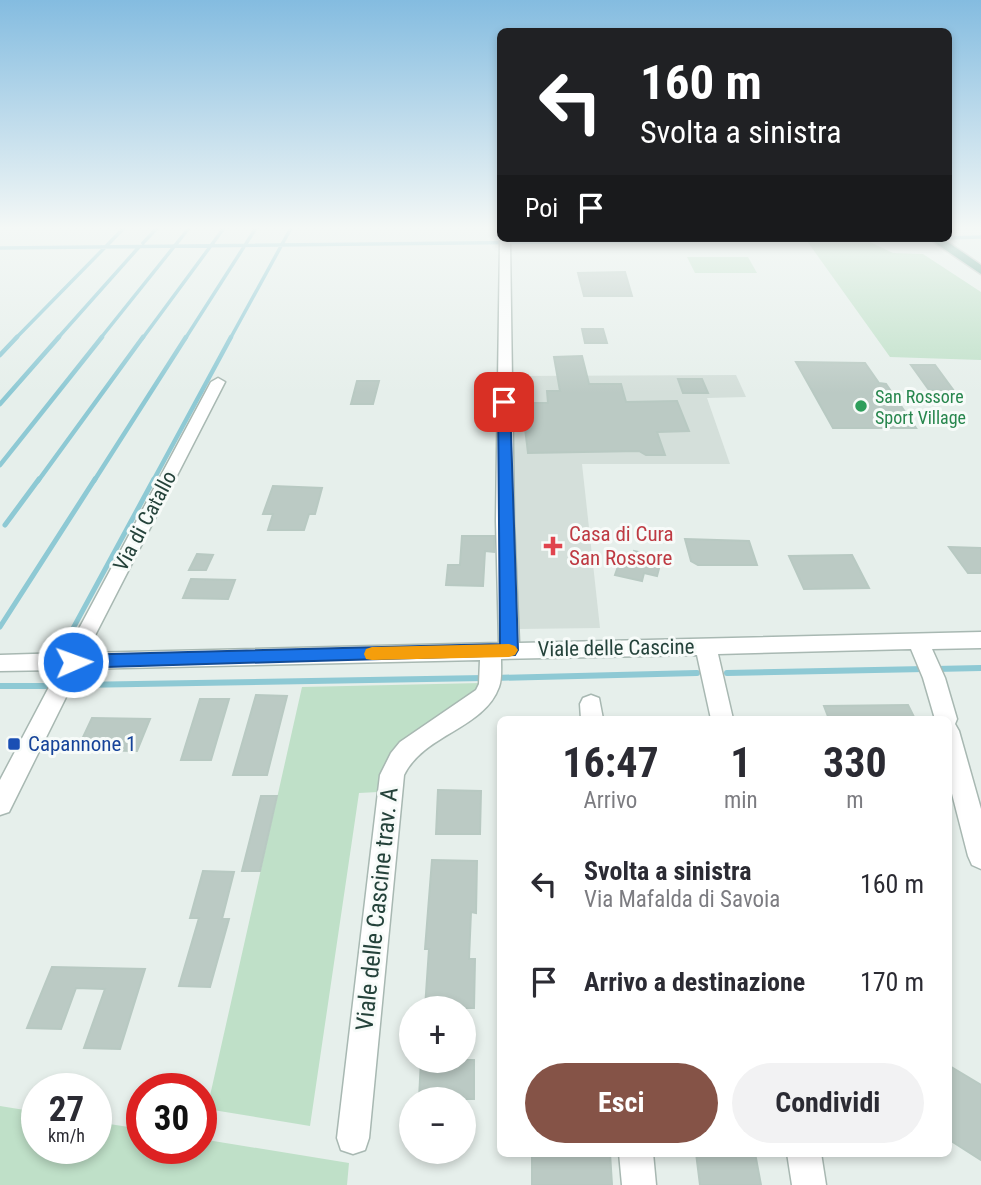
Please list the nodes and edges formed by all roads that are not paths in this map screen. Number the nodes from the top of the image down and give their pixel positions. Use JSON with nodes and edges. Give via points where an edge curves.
{"nodes":[{"id":1,"x":505,"y":283,"type":"edge"},
{"id":2,"x":218,"y":382,"type":"dead end"},
{"id":3,"x":981,"y":640,"type":"edge"},
{"id":4,"x":706,"y":646,"type":"junction"},
{"id":5,"x":926,"y":659,"type":"junction"},
{"id":6,"x":73,"y":662,"type":"junction"},
{"id":7,"x":0,"y":663,"type":"edge"},
{"id":8,"x":495,"y":664,"type":"junction"},
{"id":9,"x":721,"y":716,"type":"edge"},
{"id":10,"x":945,"y":716,"type":"edge"},
{"id":11,"x":952,"y":746,"type":"edge"},
{"id":12,"x":0,"y":804,"type":"edge"},
{"id":13,"x":981,"y":856,"type":"edge"},
{"id":14,"x":353,"y":1139,"type":"dead end"},
{"id":15,"x":636,"y":1157,"type":"edge"},
{"id":16,"x":805,"y":1157,"type":"edge"},
{"id":17,"x":639,"y":1185,"type":"edge"},
{"id":18,"x":809,"y":1185,"type":"edge"}],
"edges":[{"from":1,"to":8,"type":"street","via":[[505,521]]},
{"from":2,"to":6,"type":"street","name":"Via di Catallo"},
{"from":3,"to":5,"type":"street","name":"Viale delle Cascine"},
{"from":4,"to":5,"type":"street","name":"Viale delle Cascine"},
{"from":4,"to":8,"type":"street","name":"Viale delle Cascine"},
{"from":4,"to":9,"type":"street"},
{"from":5,"to":10,"type":"street"},
{"from":6,"to":7,"type":"street","name":"Viale delle Cascine"},
{"from":6,"to":8,"type":"street","name":"Viale delle Cascine"},
{"from":6,"to":12,"type":"street","name":"Via di Catallo"},
{"from":8,"to":14,"type":"street","name":"Viale delle Cascine trav. A","via":[[481,699],[413,744],[392,775]]},
{"from":11,"to":13,"type":"street"},
{"from":15,"to":17,"type":"street"},
{"from":16,"to":18,"type":"street"}]}
